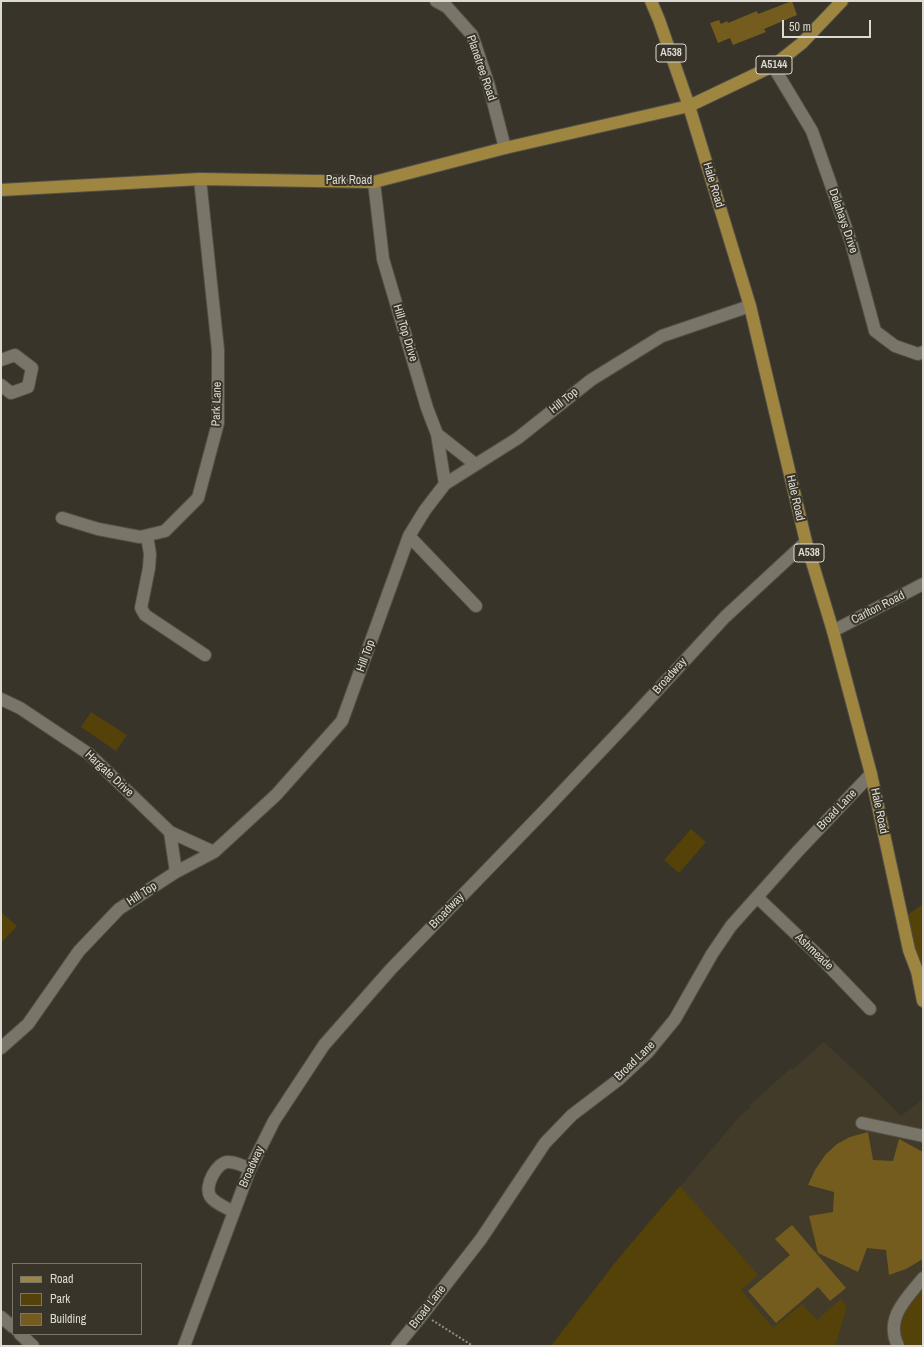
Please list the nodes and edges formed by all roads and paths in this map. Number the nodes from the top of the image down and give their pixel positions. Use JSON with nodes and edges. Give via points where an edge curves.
{"nodes":[{"id":1,"x":436,"y":1,"type":"edge"},
{"id":2,"x":651,"y":1,"type":"edge"},
{"id":3,"x":842,"y":1,"type":"edge"},
{"id":4,"x":773,"y":66,"type":"junction"},
{"id":5,"x":689,"y":106,"type":"junction"},
{"id":6,"x":505,"y":148,"type":"junction"},
{"id":7,"x":200,"y":179,"type":"junction"},
{"id":8,"x":374,"y":182,"type":"junction"},
{"id":9,"x":1,"y":190,"type":"edge"},
{"id":10,"x":750,"y":306,"type":"junction"},
{"id":11,"x":923,"y":352,"type":"edge"},
{"id":12,"x":1,"y":360,"type":"edge"},
{"id":13,"x":1,"y":386,"type":"edge"},
{"id":14,"x":437,"y":434,"type":"junction"},
{"id":15,"x":475,"y":464,"type":"junction"},
{"id":16,"x":445,"y":484,"type":"junction"},
{"id":17,"x":62,"y":518,"type":"dead end"},
{"id":18,"x":147,"y":536,"type":"junction"},
{"id":19,"x":409,"y":536,"type":"junction"},
{"id":20,"x":806,"y":542,"type":"junction"},
{"id":21,"x":923,"y":584,"type":"edge"},
{"id":22,"x":476,"y":606,"type":"dead end"},
{"id":23,"x":833,"y":631,"type":"junction"},
{"id":24,"x":205,"y":655,"type":"dead end"},
{"id":25,"x":1,"y":699,"type":"edge"},
{"id":26,"x":871,"y":774,"type":"junction"},
{"id":27,"x":170,"y":832,"type":"junction"},
{"id":28,"x":214,"y":852,"type":"junction"},
{"id":29,"x":176,"y":872,"type":"junction"},
{"id":30,"x":757,"y":897,"type":"junction"},
{"id":31,"x":920,"y":970,"type":"edge"},
{"id":32,"x":923,"y":1001,"type":"edge"},
{"id":33,"x":870,"y":1009,"type":"dead end"},
{"id":34,"x":1,"y":1048,"type":"edge"},
{"id":35,"x":862,"y":1123,"type":"dead end"},
{"id":36,"x":923,"y":1136,"type":"edge"},
{"id":37,"x":250,"y":1169,"type":"junction"},
{"id":38,"x":234,"y":1212,"type":"junction"},
{"id":39,"x":923,"y":1278,"type":"edge"},
{"id":40,"x":423,"y":1314,"type":"junction"},
{"id":41,"x":1,"y":1317,"type":"edge"},
{"id":42,"x":12,"y":1326,"type":"edge"},
{"id":43,"x":21,"y":1335,"type":"edge"},
{"id":44,"x":33,"y":1346,"type":"edge"},
{"id":45,"x":184,"y":1346,"type":"edge"},
{"id":46,"x":397,"y":1346,"type":"edge"},
{"id":47,"x":474,"y":1346,"type":"edge"},
{"id":48,"x":898,"y":1346,"type":"edge"}],
"edges":[{"from":1,"to":6,"type":"street","name":"Planetree Road","via":[[446,7],[472,35],[489,86]]},
{"from":2,"to":5,"type":"main road","name":"Hale Road","number":"A538"},
{"from":3,"to":4,"type":"main road","number":"A5144","via":[[802,43]]},
{"from":4,"to":5,"type":"main road","number":"A5144"},
{"from":4,"to":11,"type":"street","name":"Delahays Drive","via":[[812,131],[851,242],[875,331],[895,346],[918,354]]},
{"from":5,"to":6,"type":"main road","name":"Park Road"},
{"from":5,"to":10,"type":"main road","name":"Hale Road","number":"A538"},
{"from":6,"to":8,"type":"main road","name":"Park Road"},
{"from":7,"to":8,"type":"main road","name":"Park Road"},
{"from":7,"to":9,"type":"main road","name":"Park Road"},
{"from":7,"to":18,"type":"street","name":"Park Lane","via":[[218,350],[218,423],[198,498],[165,531]]},
{"from":8,"to":14,"type":"street","name":"Hill Top Drive","via":[[383,259]]},
{"from":10,"to":15,"type":"street","name":"Hill Top","via":[[662,336],[591,380],[518,438]]},
{"from":10,"to":20,"type":"main road","name":"Hale Road","number":"A538"},
{"from":12,"to":13,"type":"street","via":[[15,355],[32,368],[28,387],[11,393]]},
{"from":14,"to":15,"type":"street"},
{"from":14,"to":16,"type":"street","name":"Hill Top Drive"},
{"from":15,"to":16,"type":"street","name":"Hill Top"},
{"from":16,"to":19,"type":"street","name":"Hill Top"},
{"from":17,"to":18,"type":"street","name":"Park Lane","via":[[98,529]]},
{"from":18,"to":24,"type":"street","via":[[149,568],[141,608],[145,615]]},
{"from":19,"to":22,"type":"street"},
{"from":19,"to":28,"type":"street","name":"Hill Top","via":[[342,721],[276,795]]},
{"from":20,"to":23,"type":"main road","name":"Hale Road","number":"A538"},
{"from":20,"to":37,"type":"street","name":"Broadway","via":[[725,617],[545,810],[390,969],[324,1045],[274,1121]]},
{"from":21,"to":23,"type":"street","name":"Carlton Road"},
{"from":23,"to":26,"type":"main road","name":"Hale Road","number":"A538"},
{"from":25,"to":27,"type":"street","name":"Hargate Drive","via":[[20,708],[89,754]]},
{"from":26,"to":30,"type":"street","name":"Broad Lane"},
{"from":26,"to":31,"type":"main road","name":"Hale Road","number":"A538","via":[[909,950]]},
{"from":27,"to":28,"type":"street","name":"Hargate Drive"},
{"from":27,"to":29,"type":"street"},
{"from":28,"to":29,"type":"street","name":"Hill Top"},
{"from":29,"to":34,"type":"street","name":"Hill Top","via":[[119,909],[79,951],[28,1024]]},
{"from":30,"to":33,"type":"street","name":"Ashmeade"},
{"from":30,"to":40,"type":"street","name":"Broad Lane","via":[[731,926],[675,1019],[648,1052],[618,1080],[572,1115],[545,1142],[481,1239]]},
{"from":31,"to":32,"type":"main road","name":"Hale Road","number":"A538"},
{"from":35,"to":36,"type":"street"},
{"from":37,"to":38,"type":"street","name":"Broadway"},
{"from":37,"to":38,"type":"street","via":[[229,1162],[223,1163],[211,1180],[210,1196]]},
{"from":38,"to":45,"type":"street","name":"Broadway"},
{"from":39,"to":48,"type":"street","via":[[895,1316],[893,1332]]},
{"from":40,"to":46,"type":"street","name":"Broad Lane"},
{"from":40,"to":47,"type":"path"},
{"from":41,"to":42,"type":"street"},
{"from":43,"to":44,"type":"street"}]}
